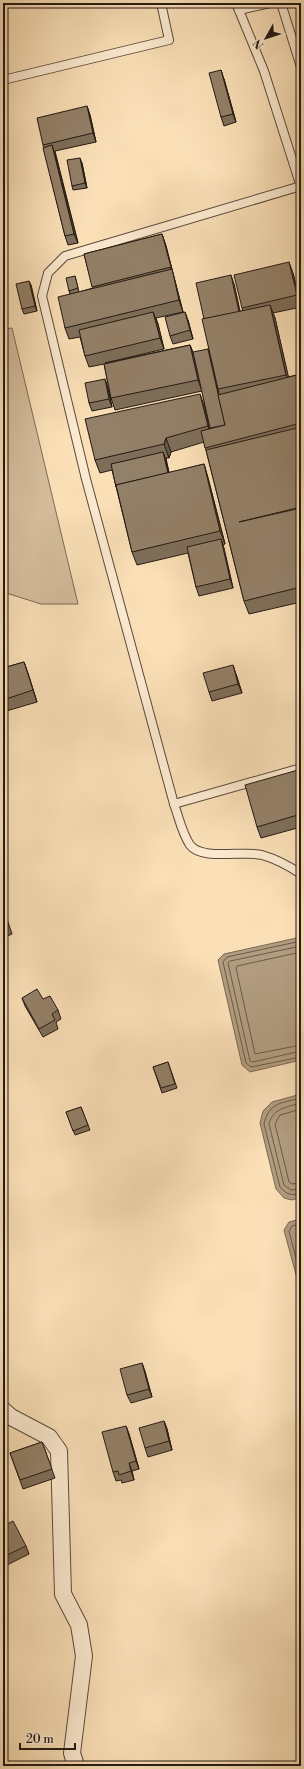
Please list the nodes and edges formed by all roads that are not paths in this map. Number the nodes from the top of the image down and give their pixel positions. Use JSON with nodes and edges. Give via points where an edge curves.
{"nodes":[{"id":1,"x":161,"y":3,"type":"edge"},
{"id":2,"x":270,"y":3,"type":"edge"},
{"id":3,"x":281,"y":3,"type":"edge"},
{"id":4,"x":238,"y":6,"type":"edge"},
{"id":5,"x":301,"y":67,"type":"edge"},
{"id":6,"x":3,"y":80,"type":"edge"},
{"id":7,"x":301,"y":186,"type":"edge"},
{"id":8,"x":301,"y":768,"type":"edge"},
{"id":9,"x":174,"y":804,"type":"junction"},
{"id":10,"x":301,"y":874,"type":"edge"},
{"id":11,"x":3,"y":1410,"type":"edge"},
{"id":12,"x":76,"y":1766,"type":"edge"}],
"edges":[{"from":1,"to":6,"type":"lane","via":[[168,40]]},
{"from":2,"to":4,"type":"lane"},
{"from":3,"to":5,"type":"lane"},
{"from":4,"to":7,"type":"lane","via":[[264,71]]},
{"from":7,"to":9,"type":"lane","via":[[65,256],[48,274],[42,296],[86,479]]},
{"from":8,"to":9,"type":"lane"},
{"from":9,"to":10,"type":"lane","via":[[182,830],[191,846],[205,853],[261,854],[286,864]]},
{"from":11,"to":12,"type":"street","via":[[49,1437],[59,1451],[63,1594],[79,1625],[84,1656],[72,1753]]}]}
